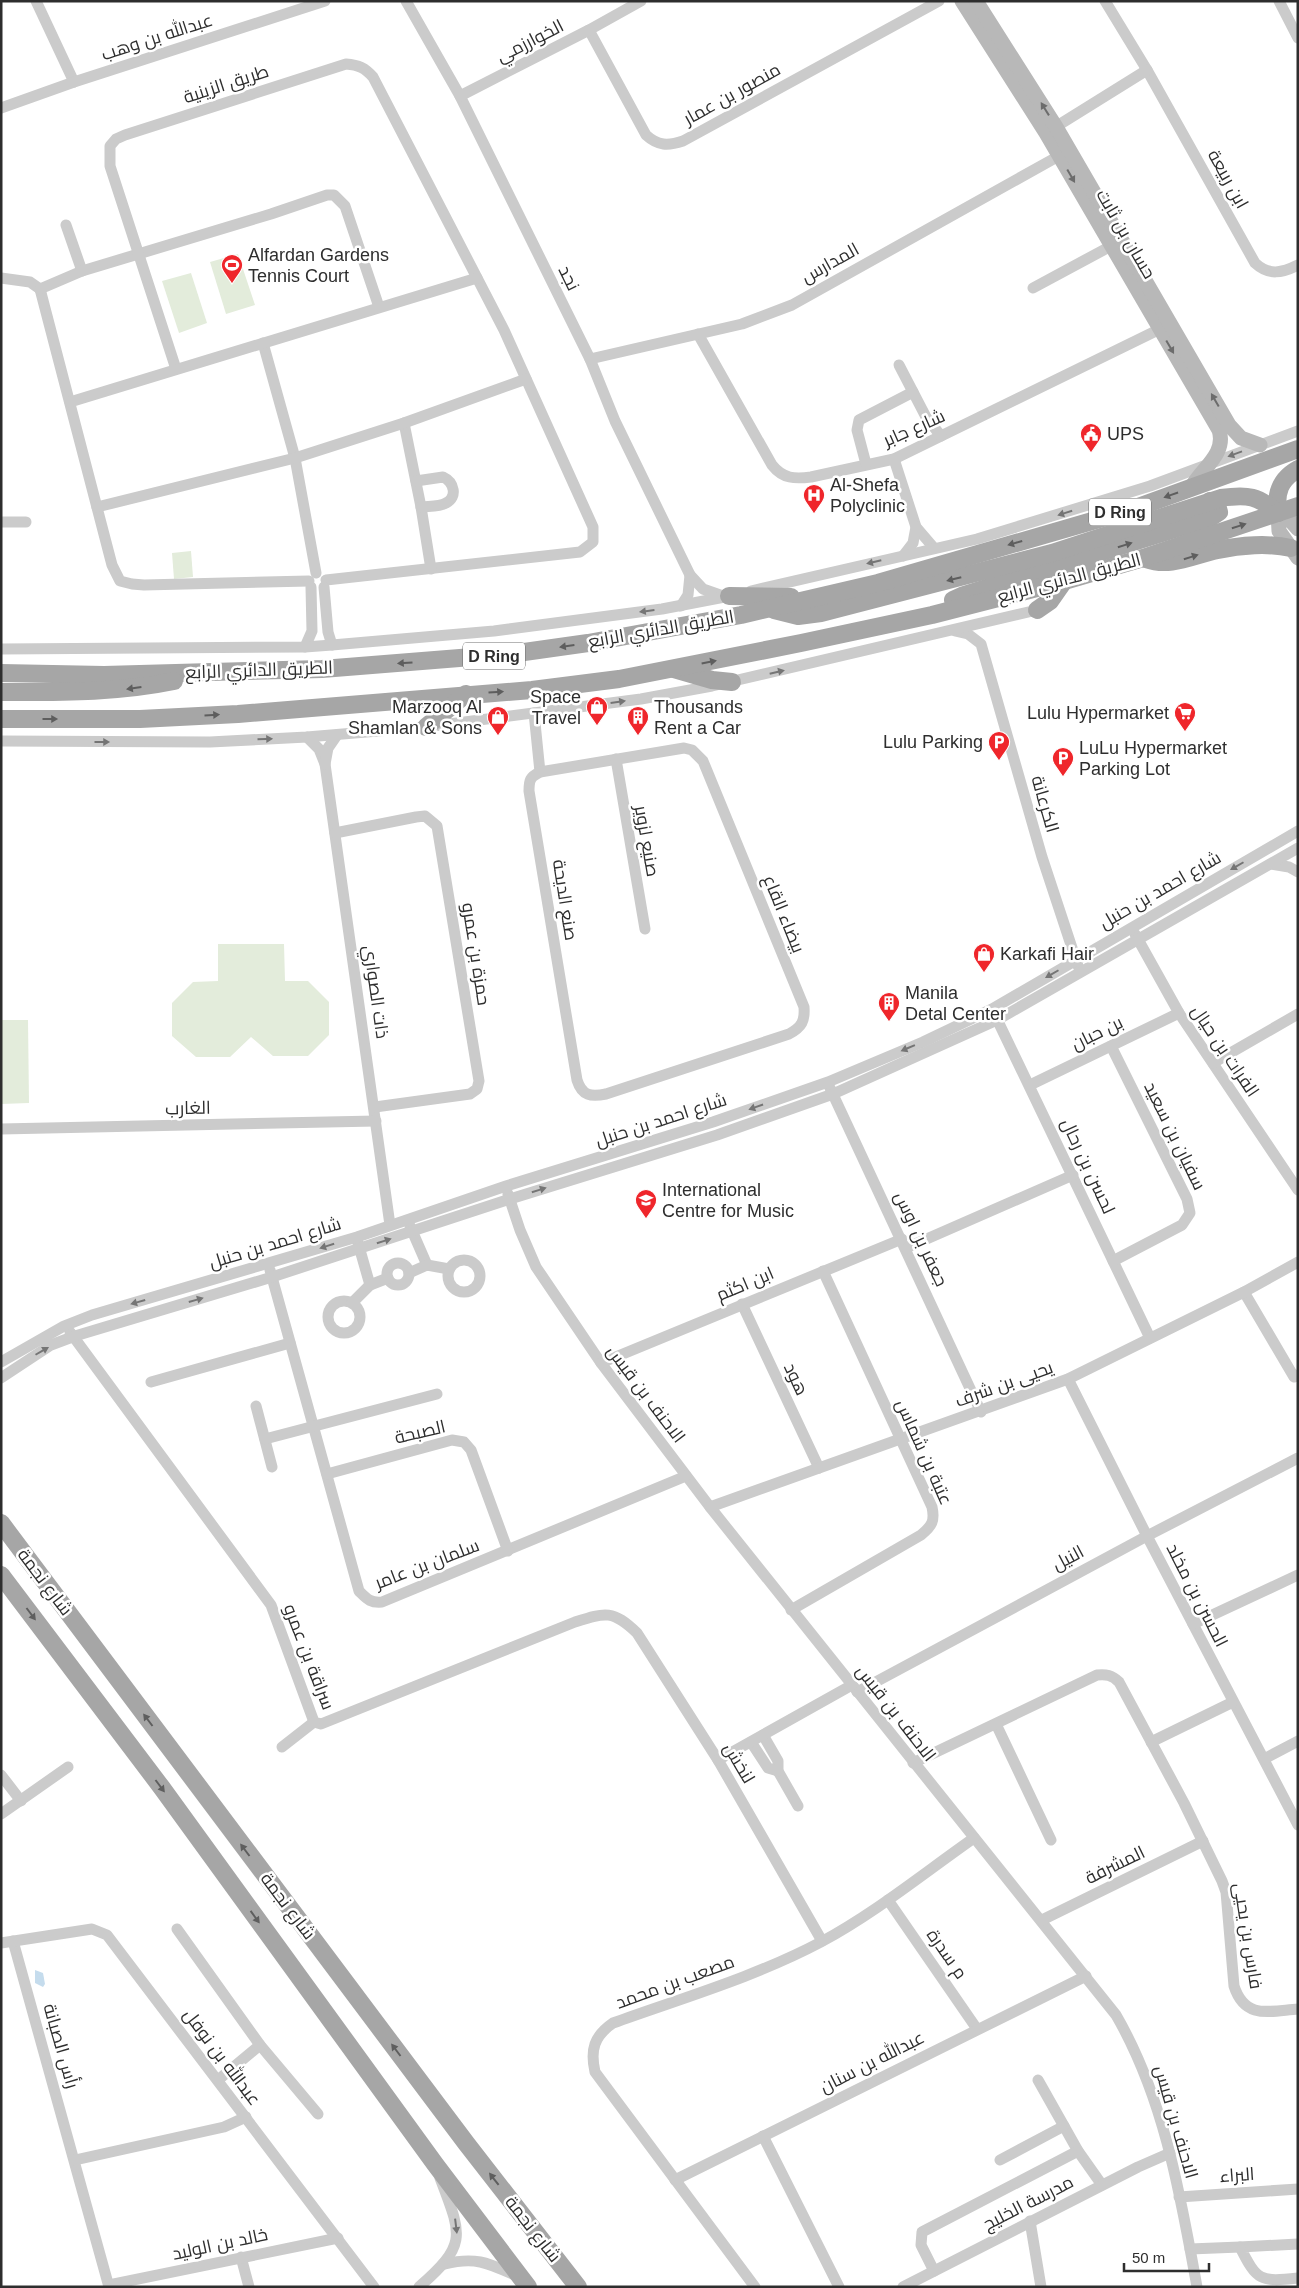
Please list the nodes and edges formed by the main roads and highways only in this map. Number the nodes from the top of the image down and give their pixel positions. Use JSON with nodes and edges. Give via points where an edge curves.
{"nodes":[{"id":1,"x":1298,"y":449,"type":"edge"},
{"id":2,"x":1298,"y":469,"type":"edge"},
{"id":3,"x":1210,"y":500,"type":"junction"},
{"id":4,"x":1298,"y":506,"type":"edge"},
{"id":5,"x":1278,"y":513,"type":"junction"},
{"id":6,"x":1294,"y":553,"type":"edge"},
{"id":7,"x":1143,"y":558,"type":"junction"},
{"id":8,"x":1064,"y":581,"type":"junction"},
{"id":9,"x":729,"y":596,"type":"road end"},
{"id":10,"x":821,"y":598,"type":"junction"},
{"id":11,"x":770,"y":609,"type":"junction"},
{"id":12,"x":1037,"y":610,"type":"road end"},
{"id":13,"x":932,"y":615,"type":"junction"},
{"id":14,"x":674,"y":669,"type":"junction"},
{"id":15,"x":216,"y":672,"type":"junction"},
{"id":16,"x":1,"y":673,"type":"edge"},
{"id":17,"x":732,"y":682,"type":"road end"},
{"id":18,"x":1,"y":692,"type":"edge"},
{"id":19,"x":466,"y":694,"type":"junction"},
{"id":20,"x":1,"y":719,"type":"edge"},
{"id":21,"x":426,"y":727,"type":"road end"},
{"id":22,"x":1,"y":1523,"type":"edge"},
{"id":23,"x":1,"y":1575,"type":"edge"},
{"id":24,"x":404,"y":2122,"type":"junction"},
{"id":25,"x":526,"y":2283,"type":"edge"},
{"id":26,"x":542,"y":2287,"type":"edge"},
{"id":27,"x":578,"y":2287,"type":"edge"}],
"edges":[{"from":1,"to":10,"type":"main road","name":"الطريق الدائري الرابع","number":"D Ring","one_way":true,"via":[[1130,510]]},
{"from":2,"to":5,"type":"main road","via":[[1284,478],[1276,494]]},
{"from":3,"to":5,"type":"main road","via":[[1233,496],[1257,498]]},
{"from":3,"to":11,"type":"main road","one_way":true,"via":[[1052,553],[821,613],[798,616]]},
{"from":13,"to":3,"type":"main road","one_way":true,"via":[[964,595],[1210,518],[1219,512],[1217,505]]},
{"from":4,"to":5,"type":"main road","name":"الطريق الدائري الرابع","number":"D Ring"},
{"from":7,"to":5,"type":"main road","name":"الطريق الدائري الرابع","number":"D Ring","one_way":true},
{"from":7,"to":6,"type":"main road","one_way":true,"via":[[1163,563],[1225,548],[1274,546]]},
{"from":7,"to":8,"type":"main road","name":"الطريق الدائري الرابع","number":"D Ring"},
{"from":8,"to":12,"type":"main road","via":[[1050,601]]},
{"from":8,"to":13,"type":"main road","name":"الطريق الدائري الرابع","number":"D Ring"},
{"from":9,"to":10,"type":"main road"},
{"from":10,"to":11,"type":"main road","name":"الطريق الدائري الرابع","number":"D Ring"},
{"from":11,"to":15,"type":"main road","name":"الطريق الدائري الرابع","number":"D Ring","one_way":true,"via":[[510,654],[322,669]]},
{"from":14,"to":13,"type":"main road","name":"الطريق الدائري الرابع","number":"D Ring","one_way":true},
{"from":14,"to":17,"type":"main road"},
{"from":19,"to":14,"type":"main road","name":"الطريق الدائري الرابع","number":"D Ring","one_way":true,"via":[[576,685]]},
{"from":15,"to":16,"type":"main road","name":"الطريق الدائري الرابع","number":"D Ring"},
{"from":15,"to":18,"type":"main road","one_way":true,"via":[[126,690]]},
{"from":20,"to":19,"type":"main road","name":"الطريق الدائري الرابع","number":"D Ring","one_way":true,"via":[[140,719],[318,708]]},
{"from":19,"to":21,"type":"main road"},
{"from":27,"to":22,"type":"main road","name":"شارع نجمة","one_way":true,"via":[[454,2128]]},
{"from":23,"to":24,"type":"main road","name":"شارع نجمة","one_way":true,"via":[[162,1788]]},
{"from":24,"to":25,"type":"main road","name":"شارع نجمة"},
{"from":24,"to":26,"type":"main road","via":[[419,2128]]}]}
